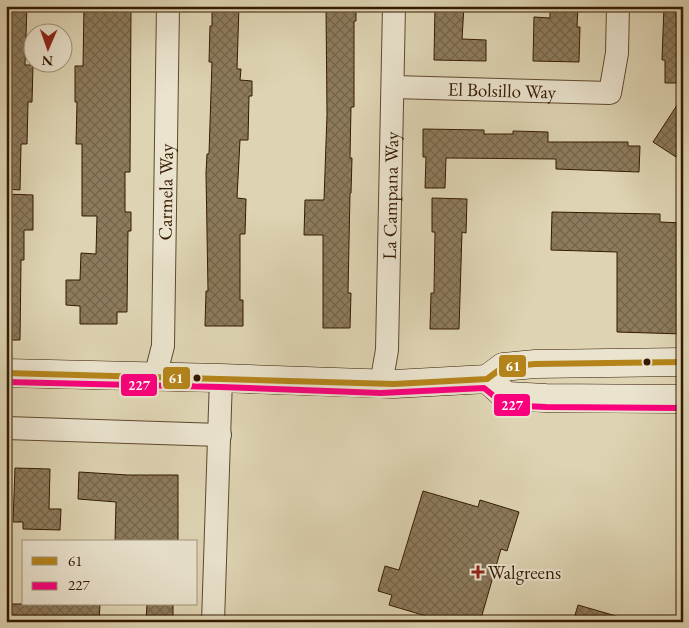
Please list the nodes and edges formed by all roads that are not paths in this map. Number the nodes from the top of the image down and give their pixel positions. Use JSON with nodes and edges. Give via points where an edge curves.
{"nodes":[{"id":1,"x":168,"y":6,"type":"edge"},
{"id":2,"x":394,"y":6,"type":"edge"},
{"id":3,"x":618,"y":6,"type":"edge"},
{"id":4,"x":393,"y":87,"type":"junction"},
{"id":5,"x":683,"y":362,"type":"edge"},
{"id":6,"x":6,"y":373,"type":"edge"},
{"id":7,"x":155,"y":377,"type":"junction"},
{"id":8,"x":221,"y":378,"type":"junction"},
{"id":9,"x":487,"y":379,"type":"junction"},
{"id":10,"x":381,"y":384,"type":"junction"},
{"id":11,"x":546,"y":398,"type":"junction"},
{"id":12,"x":683,"y":399,"type":"edge"},
{"id":13,"x":683,"y":417,"type":"edge"},
{"id":14,"x":6,"y":428,"type":"edge"},
{"id":15,"x":220,"y":435,"type":"junction"},
{"id":16,"x":213,"y":622,"type":"edge"}],
"edges":[{"from":1,"to":7,"type":"street","name":"Carmela Way","via":[[163,345]]},
{"from":2,"to":4,"type":"street","name":"La Campana Way"},
{"from":3,"to":4,"type":"street","name":"El Bolsillo Way","via":[[617,53],[610,93]]},
{"from":4,"to":10,"type":"street","name":"La Campana Way","via":[[387,350]]},
{"from":5,"to":9,"type":"main road","via":[[536,364],[503,367]]},
{"from":6,"to":7,"type":"main road"},
{"from":7,"to":8,"type":"main road"},
{"from":8,"to":10,"type":"main road"},
{"from":8,"to":15,"type":"street"},
{"from":9,"to":10,"type":"main road"},
{"from":9,"to":11,"type":"main road","via":[[506,396]]},
{"from":11,"to":12,"type":"main road"},
{"from":11,"to":13,"type":"main road","via":[[593,414]]},
{"from":14,"to":15,"type":"street"},
{"from":15,"to":16,"type":"street"}]}
